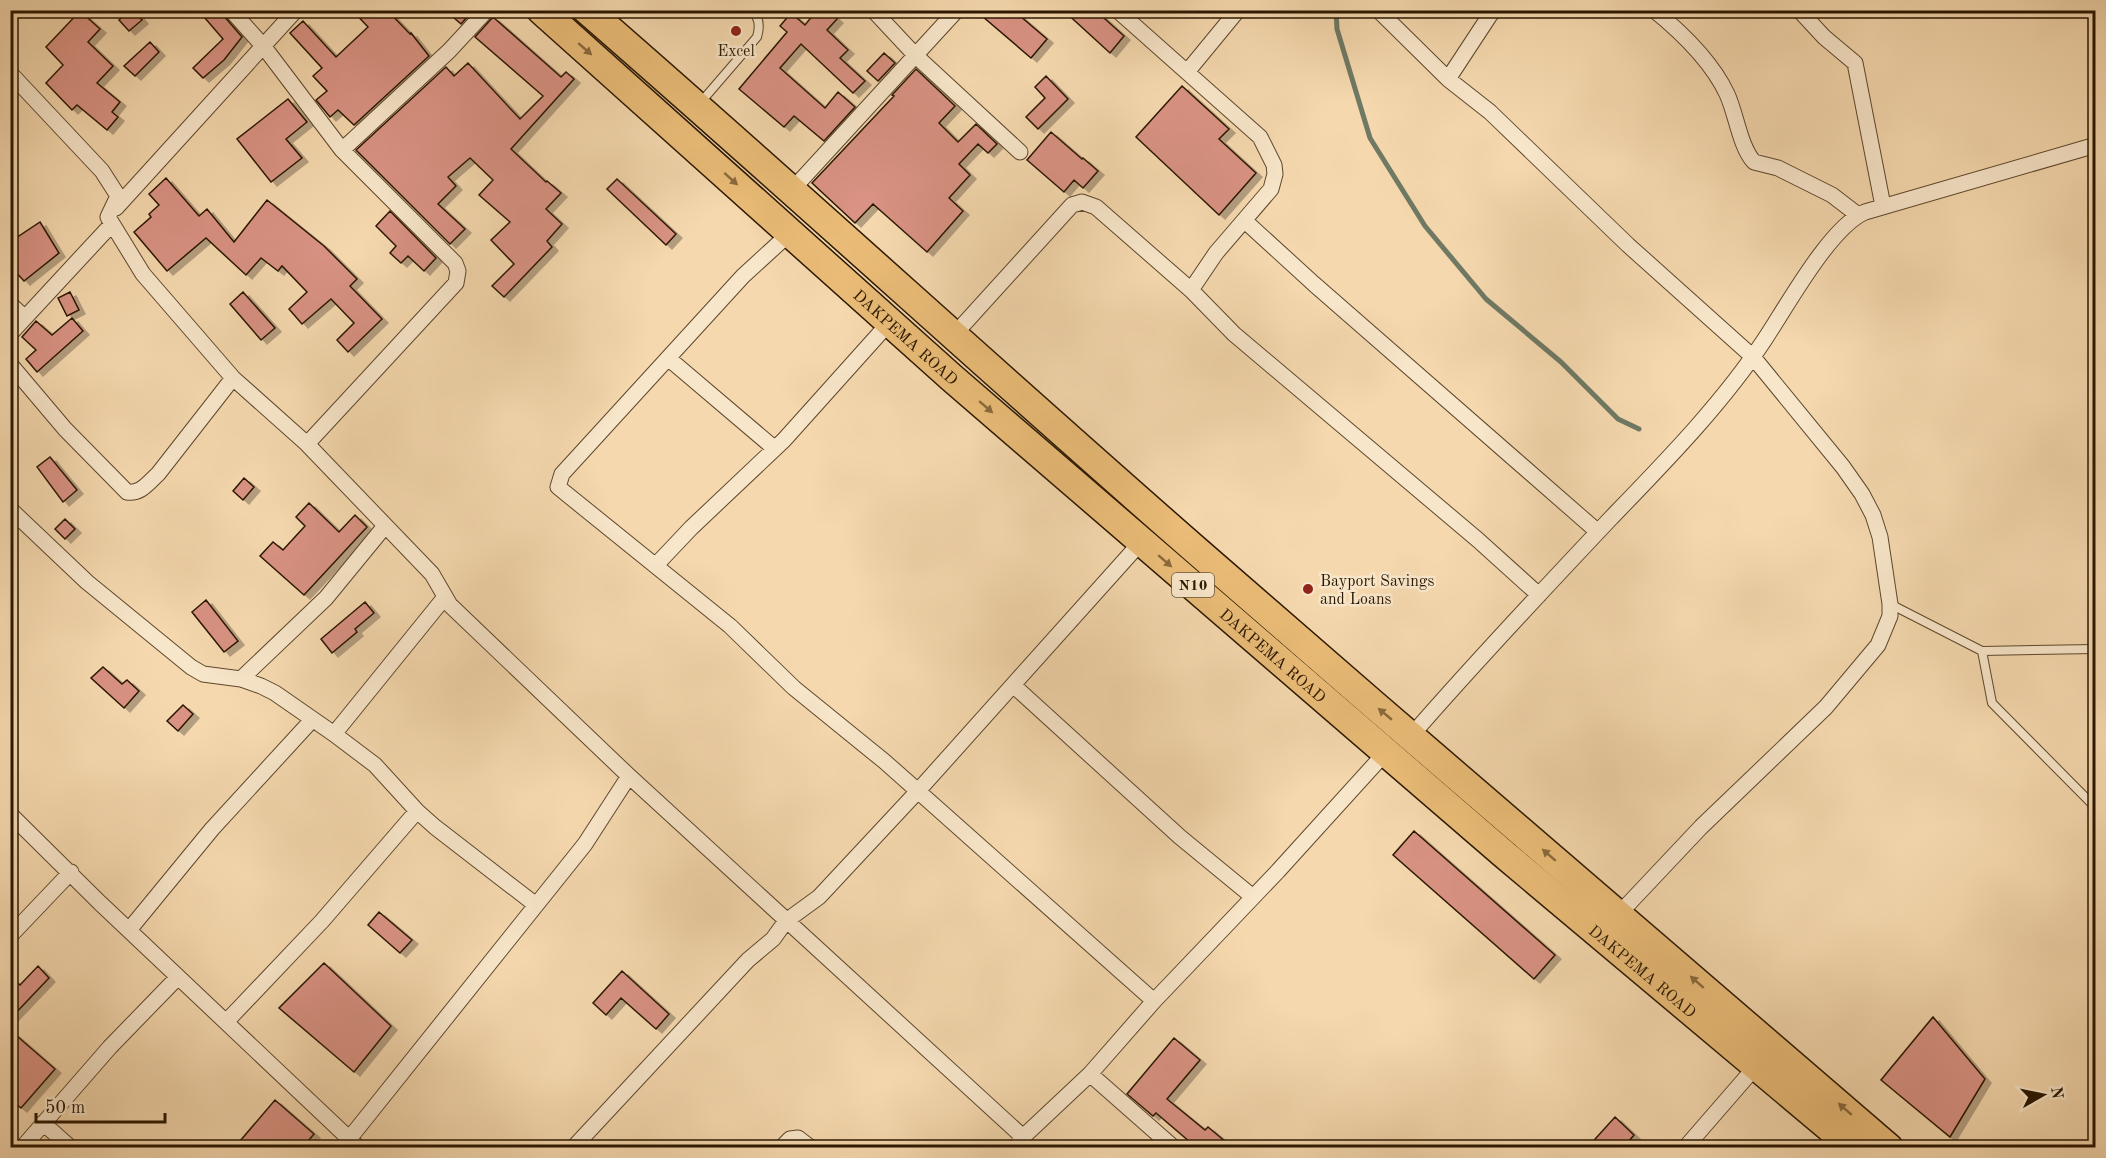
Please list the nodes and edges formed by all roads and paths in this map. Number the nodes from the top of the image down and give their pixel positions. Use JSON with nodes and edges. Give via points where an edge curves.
{"nodes":[{"id":1,"x":231,"y":10,"type":"edge"},
{"id":2,"x":296,"y":10,"type":"edge"},
{"id":3,"x":487,"y":10,"type":"edge"},
{"id":4,"x":541,"y":10,"type":"edge"},
{"id":5,"x":587,"y":10,"type":"edge"},
{"id":6,"x":751,"y":10,"type":"edge"},
{"id":7,"x":873,"y":10,"type":"edge"},
{"id":8,"x":957,"y":10,"type":"edge"},
{"id":9,"x":1117,"y":10,"type":"edge"},
{"id":10,"x":1238,"y":10,"type":"edge"},
{"id":11,"x":1378,"y":10,"type":"edge"},
{"id":12,"x":1495,"y":10,"type":"edge"},
{"id":13,"x":1654,"y":10,"type":"edge"},
{"id":14,"x":1799,"y":10,"type":"edge"},
{"id":15,"x":264,"y":47,"type":"junction"},
{"id":16,"x":916,"y":56,"type":"junction"},
{"id":17,"x":1187,"y":72,"type":"junction"},
{"id":18,"x":10,"y":73,"type":"edge"},
{"id":19,"x":1448,"y":79,"type":"junction"},
{"id":20,"x":697,"y":106,"type":"junction"},
{"id":21,"x":2096,"y":145,"type":"edge"},
{"id":22,"x":342,"y":150,"type":"junction"},
{"id":23,"x":1020,"y":152,"type":"dead end"},
{"id":24,"x":791,"y":191,"type":"junction"},
{"id":25,"x":1883,"y":206,"type":"junction"},
{"id":26,"x":1858,"y":215,"type":"junction"},
{"id":27,"x":108,"y":217,"type":"junction"},
{"id":28,"x":1245,"y":220,"type":"junction"},
{"id":29,"x":790,"y":232,"type":"junction"},
{"id":30,"x":1191,"y":290,"type":"junction"},
{"id":31,"x":10,"y":304,"type":"edge"},
{"id":32,"x":25,"y":318,"type":"junction"},
{"id":33,"x":889,"y":323,"type":"junction"},
{"id":34,"x":10,"y":334,"type":"edge"},
{"id":35,"x":953,"y":336,"type":"junction"},
{"id":36,"x":1753,"y":357,"type":"junction"},
{"id":37,"x":668,"y":358,"type":"junction"},
{"id":38,"x":10,"y":364,"type":"edge"},
{"id":39,"x":232,"y":378,"type":"junction"},
{"id":40,"x":307,"y":444,"type":"junction"},
{"id":41,"x":774,"y":448,"type":"junction"},
{"id":42,"x":10,"y":509,"type":"edge"},
{"id":43,"x":385,"y":526,"type":"junction"},
{"id":44,"x":1598,"y":532,"type":"junction"},
{"id":45,"x":1142,"y":542,"type":"junction"},
{"id":46,"x":656,"y":565,"type":"junction"},
{"id":47,"x":1539,"y":595,"type":"junction"},
{"id":48,"x":446,"y":597,"type":"junction"},
{"id":49,"x":1890,"y":604,"type":"junction"},
{"id":50,"x":2096,"y":650,"type":"edge"},
{"id":51,"x":1982,"y":651,"type":"junction"},
{"id":52,"x":241,"y":679,"type":"junction"},
{"id":53,"x":1013,"y":685,"type":"junction"},
{"id":54,"x":312,"y":720,"type":"junction"},
{"id":55,"x":334,"y":734,"type":"junction"},
{"id":56,"x":1411,"y":736,"type":"junction"},
{"id":57,"x":1386,"y":752,"type":"junction"},
{"id":58,"x":629,"y":776,"type":"junction"},
{"id":59,"x":917,"y":792,"type":"junction"},
{"id":60,"x":2096,"y":808,"type":"edge"},
{"id":61,"x":417,"y":811,"type":"junction"},
{"id":62,"x":10,"y":814,"type":"edge"},
{"id":63,"x":71,"y":872,"type":"junction"},
{"id":64,"x":1253,"y":897,"type":"junction"},
{"id":65,"x":536,"y":905,"type":"junction"},
{"id":66,"x":1618,"y":915,"type":"junction"},
{"id":67,"x":786,"y":921,"type":"junction"},
{"id":68,"x":129,"y":930,"type":"junction"},
{"id":69,"x":12,"y":932,"type":"edge"},
{"id":70,"x":178,"y":976,"type":"junction"},
{"id":71,"x":1154,"y":1001,"type":"junction"},
{"id":72,"x":226,"y":1022,"type":"junction"},
{"id":73,"x":1756,"y":1065,"type":"junction"},
{"id":74,"x":1090,"y":1074,"type":"junction"},
{"id":75,"x":43,"y":1123,"type":"junction"},
{"id":76,"x":1018,"y":1142,"type":"edge"},
{"id":77,"x":354,"y":1143,"type":"edge"},
{"id":78,"x":22,"y":1148,"type":"edge"},
{"id":79,"x":71,"y":1148,"type":"edge"},
{"id":80,"x":573,"y":1148,"type":"edge"},
{"id":81,"x":781,"y":1148,"type":"edge"},
{"id":82,"x":811,"y":1148,"type":"edge"},
{"id":83,"x":1174,"y":1148,"type":"edge"},
{"id":84,"x":1685,"y":1148,"type":"edge"},
{"id":85,"x":1854,"y":1148,"type":"edge"},
{"id":86,"x":1889,"y":1148,"type":"edge"}],
"edges":[{"from":1,"to":15,"type":"street"},
{"from":2,"to":15,"type":"street"},
{"from":3,"to":22,"type":"street","via":[[449,51]]},
{"from":4,"to":29,"type":"highway","name":"DAKPEMA ROAD","number":"N10","one_way":true},
{"from":5,"to":20,"type":"highway","name":"DAKPEMA ROAD","number":"N10"},
{"from":6,"to":20,"type":"lane","via":[[760,26],[757,37]]},
{"from":7,"to":16,"type":"street"},
{"from":8,"to":16,"type":"street"},
{"from":9,"to":17,"type":"street"},
{"from":10,"to":17,"type":"street"},
{"from":11,"to":19,"type":"street"},
{"from":12,"to":19,"type":"street"},
{"from":13,"to":26,"type":"street","via":[[1714,72],[1751,158],[1832,195]]},
{"from":14,"to":25,"type":"street","via":[[1855,63]]},
{"from":15,"to":22,"type":"street"},
{"from":15,"to":27,"type":"street"},
{"from":16,"to":23,"type":"street"},
{"from":16,"to":24,"type":"street"},
{"from":17,"to":28,"type":"street","via":[[1260,137],[1271,156],[1275,174],[1271,189]]},
{"from":18,"to":27,"type":"street","via":[[107,177],[118,196]]},
{"from":19,"to":36,"type":"street","via":[[1490,112],[1628,245]]},
{"from":20,"to":24,"type":"highway","name":"DAKPEMA ROAD","number":"N10"},
{"from":21,"to":25,"type":"street"},
{"from":22,"to":40,"type":"street","via":[[455,263],[458,275],[456,283]]},
{"from":24,"to":35,"type":"highway","name":"DAKPEMA ROAD","number":"N10"},
{"from":25,"to":26,"type":"street"},
{"from":26,"to":36,"type":"street","via":[[1829,244]]},
{"from":27,"to":32,"type":"street","via":[[112,225]]},
{"from":27,"to":39,"type":"street","via":[[142,274]]},
{"from":28,"to":30,"type":"street"},
{"from":28,"to":44,"type":"street"},
{"from":29,"to":33,"type":"highway","name":"DAKPEMA ROAD","number":"N10"},
{"from":29,"to":37,"type":"street","via":[[743,276]]},
{"from":30,"to":35,"type":"street","via":[[1096,207],[1082,202],[1072,205]]},
{"from":30,"to":47,"type":"street","via":[[1234,334]]},
{"from":31,"to":32,"type":"street"},
{"from":32,"to":34,"type":"street"},
{"from":33,"to":41,"type":"street"},
{"from":33,"to":45,"type":"highway","name":"DAKPEMA ROAD","number":"N10","one_way":true},
{"from":56,"to":35,"type":"highway","name":"DAKPEMA ROAD","number":"N10","one_way":true},
{"from":36,"to":44,"type":"street"},
{"from":36,"to":49,"type":"street","via":[[1862,494],[1880,537]]},
{"from":37,"to":41,"type":"street"},
{"from":37,"to":46,"type":"street","via":[[558,482],[558,487]]},
{"from":38,"to":39,"type":"street","via":[[65,429],[127,492],[133,493],[158,474]]},
{"from":39,"to":40,"type":"street"},
{"from":40,"to":43,"type":"street"},
{"from":41,"to":46,"type":"street"},
{"from":42,"to":52,"type":"street","via":[[102,595],[191,667],[203,674]]},
{"from":43,"to":48,"type":"street","via":[[432,574]]},
{"from":43,"to":52,"type":"street","via":[[326,597]]},
{"from":44,"to":47,"type":"street"},
{"from":45,"to":53,"type":"street"},
{"from":45,"to":57,"type":"highway","name":"DAKPEMA ROAD","number":"N10","one_way":true},
{"from":46,"to":59,"type":"street"},
{"from":47,"to":56,"type":"street"},
{"from":48,"to":55,"type":"street"},
{"from":48,"to":58,"type":"street"},
{"from":49,"to":51,"type":"lane"},
{"from":49,"to":66,"type":"street","via":[[1890,616],[1878,645],[1826,707],[1701,827]]},
{"from":50,"to":51,"type":"lane"},
{"from":51,"to":60,"type":"lane","via":[[1992,703]]},
{"from":52,"to":54,"type":"street","via":[[275,693]]},
{"from":53,"to":59,"type":"street"},
{"from":53,"to":64,"type":"street","via":[[1180,837]]},
{"from":54,"to":55,"type":"street"},
{"from":54,"to":68,"type":"street","via":[[212,829]]},
{"from":55,"to":61,"type":"street","via":[[375,765]]},
{"from":66,"to":56,"type":"highway","name":"DAKPEMA ROAD","number":"N10","one_way":true},
{"from":57,"to":64,"type":"street"},
{"from":57,"to":73,"type":"highway","name":"DAKPEMA ROAD","number":"N10"},
{"from":58,"to":65,"type":"street","via":[[585,844]]},
{"from":58,"to":67,"type":"street"},
{"from":59,"to":67,"type":"street","via":[[819,897]]},
{"from":59,"to":71,"type":"street"},
{"from":61,"to":65,"type":"street"},
{"from":61,"to":72,"type":"street","via":[[322,921]]},
{"from":62,"to":63,"type":"street"},
{"from":63,"to":68,"type":"street"},
{"from":63,"to":69,"type":"street"},
{"from":64,"to":71,"type":"street"},
{"from":65,"to":77,"type":"street"},
{"from":86,"to":66,"type":"highway","name":"DAKPEMA ROAD","number":"N10","one_way":true},
{"from":67,"to":76,"type":"street"},
{"from":67,"to":80,"type":"street"},
{"from":68,"to":70,"type":"street"},
{"from":70,"to":72,"type":"street"},
{"from":70,"to":75,"type":"street"},
{"from":71,"to":74,"type":"street"},
{"from":72,"to":77,"type":"street"},
{"from":73,"to":84,"type":"street"},
{"from":73,"to":85,"type":"highway","name":"DAKPEMA ROAD","number":"N10"},
{"from":74,"to":76,"type":"street"},
{"from":74,"to":83,"type":"street"},
{"from":75,"to":78,"type":"street"},
{"from":75,"to":79,"type":"street"},
{"from":81,"to":82,"type":"street","via":[[790,1139],[798,1138]]}]}
